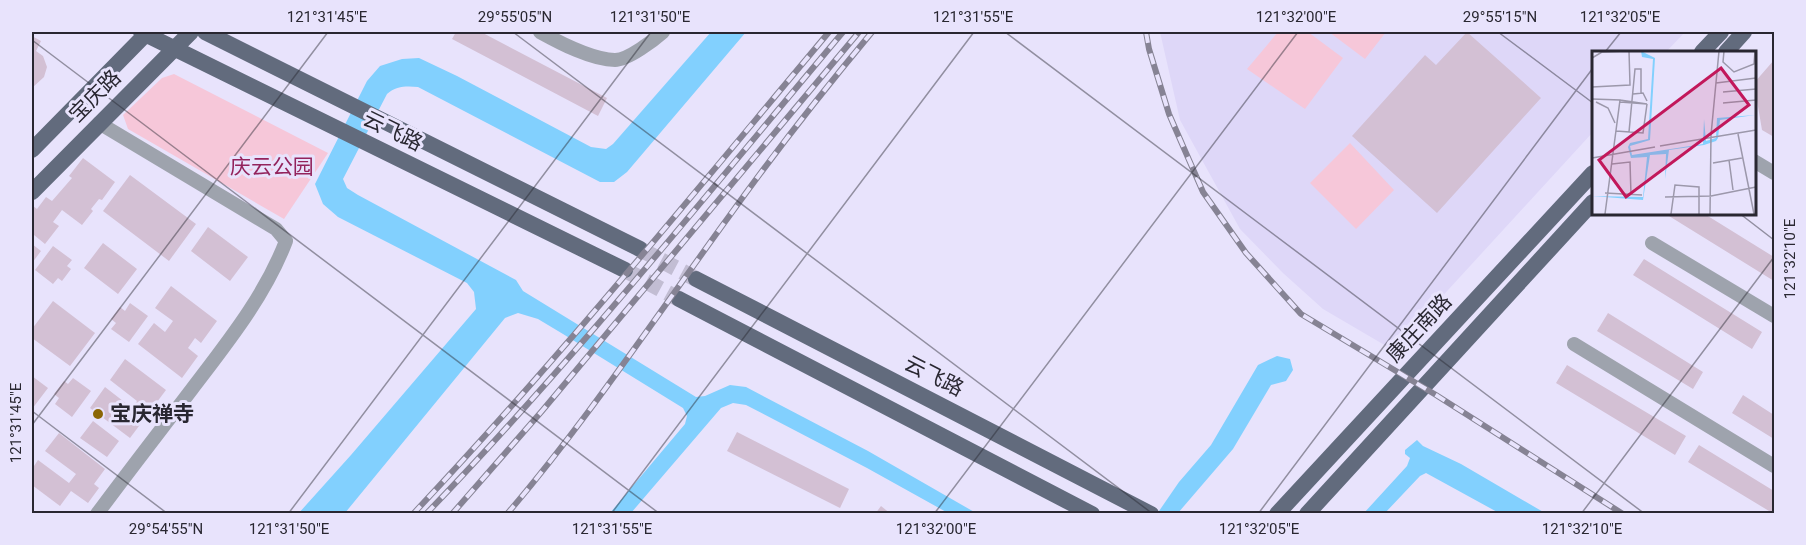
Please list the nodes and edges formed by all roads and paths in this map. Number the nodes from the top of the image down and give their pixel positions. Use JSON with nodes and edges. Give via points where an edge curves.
{"nodes":[{"id":1,"x":145,"y":32,"type":"edge"},
{"id":2,"x":191,"y":32,"type":"edge"},
{"id":3,"x":205,"y":32,"type":"edge"},
{"id":4,"x":540,"y":32,"type":"edge"},
{"id":5,"x":663,"y":32,"type":"edge"},
{"id":6,"x":1721,"y":32,"type":"edge"},
{"id":7,"x":1744,"y":32,"type":"edge"},
{"id":8,"x":175,"y":48,"type":"junction"},
{"id":9,"x":1703,"y":51,"type":"edge"},
{"id":10,"x":1727,"y":51,"type":"edge"},
{"id":11,"x":99,"y":123,"type":"junction"},
{"id":12,"x":32,"y":150,"type":"edge"},
{"id":13,"x":1755,"y":162,"type":"edge"},
{"id":14,"x":1774,"y":173,"type":"edge"},
{"id":15,"x":1592,"y":174,"type":"edge"},
{"id":16,"x":32,"y":192,"type":"edge"},
{"id":17,"x":1592,"y":202,"type":"edge"},
{"id":18,"x":1652,"y":243,"type":"dead end"},
{"id":19,"x":640,"y":249,"type":"tunnel mouth"},
{"id":20,"x":625,"y":270,"type":"tunnel mouth"},
{"id":21,"x":696,"y":279,"type":"tunnel mouth"},
{"id":22,"x":680,"y":299,"type":"tunnel mouth"},
{"id":23,"x":1774,"y":316,"type":"edge"},
{"id":24,"x":1574,"y":344,"type":"dead end"},
{"id":25,"x":1774,"y":466,"type":"edge"},
{"id":26,"x":97,"y":513,"type":"edge"},
{"id":27,"x":1092,"y":513,"type":"edge"},
{"id":28,"x":1151,"y":513,"type":"edge"},
{"id":29,"x":1277,"y":513,"type":"edge"},
{"id":30,"x":1307,"y":513,"type":"edge"}],
"edges":[{"from":1,"to":8,"type":"main road","name":"云飞路"},
{"from":1,"to":12,"type":"main road","name":"宝庆路"},
{"from":2,"to":8,"type":"main road","name":"宝庆路"},
{"from":3,"to":19,"type":"main road","name":"云飞路"},
{"from":4,"to":5,"type":"street","via":[[585,53],[617,60],[648,45]]},
{"from":6,"to":9,"type":"main road"},
{"from":7,"to":10,"type":"main road"},
{"from":8,"to":11,"type":"main road","name":"宝庆路"},
{"from":8,"to":20,"type":"main road","name":"云飞路"},
{"from":11,"to":16,"type":"main road","name":"宝庆路"},
{"from":11,"to":26,"type":"street","via":[[276,229],[286,241],[258,296],[225,347]]},
{"from":13,"to":14,"type":"street"},
{"from":15,"to":29,"type":"main road","name":"康庄南路"},
{"from":17,"to":30,"type":"main road","name":"康庄南路"},
{"from":18,"to":23,"type":"street"},
{"from":21,"to":28,"type":"main road","name":"云飞路"},
{"from":22,"to":27,"type":"main road"},
{"from":24,"to":25,"type":"street"}]}
